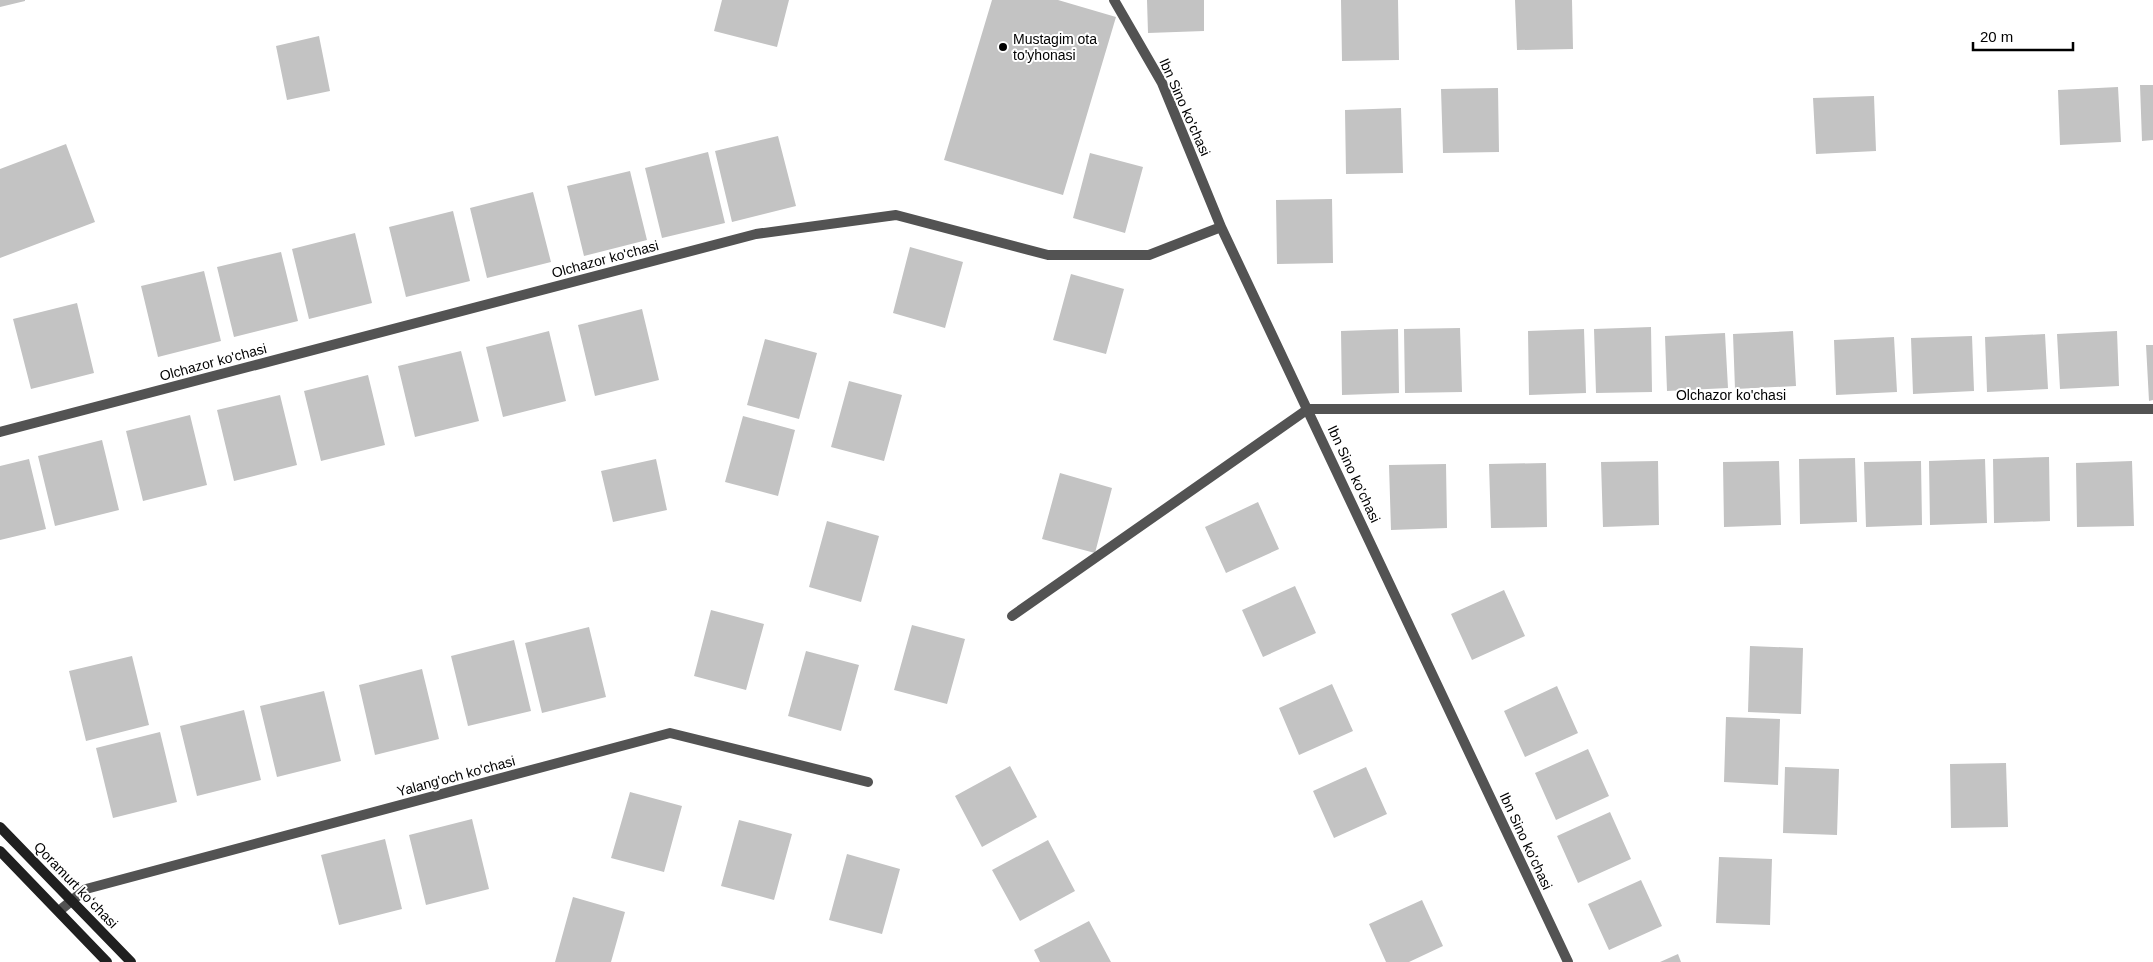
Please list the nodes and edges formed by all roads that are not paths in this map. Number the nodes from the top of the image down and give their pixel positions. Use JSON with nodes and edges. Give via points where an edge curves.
{"nodes":[{"id":1,"x":1114,"y":0,"type":"edge"},
{"id":2,"x":1222,"y":227,"type":"junction"},
{"id":3,"x":2153,"y":409,"type":"edge"},
{"id":4,"x":1308,"y":410,"type":"junction"},
{"id":5,"x":0,"y":432,"type":"edge"},
{"id":6,"x":1012,"y":616,"type":"dead end"},
{"id":7,"x":868,"y":782,"type":"dead end"},
{"id":8,"x":0,"y":827,"type":"edge"},
{"id":9,"x":0,"y":851,"type":"edge"},
{"id":10,"x":72,"y":900,"type":"junction"},
{"id":11,"x":59,"y":911,"type":"junction"},
{"id":12,"x":107,"y":962,"type":"edge"},
{"id":13,"x":132,"y":962,"type":"edge"},
{"id":14,"x":1568,"y":962,"type":"edge"}],
"edges":[{"from":1,"to":2,"type":"street","name":"Ibn Sino ko'chasi","via":[[1162,83]]},
{"from":2,"to":4,"type":"street","name":"Ibn Sino ko'chasi"},
{"from":2,"to":5,"type":"street","name":"Olchazor ko'chasi","via":[[1149,255],[1048,255],[896,215],[756,234]]},
{"from":3,"to":4,"type":"street","name":"Olchazor ko'chasi"},
{"from":4,"to":6,"type":"street"},
{"from":4,"to":14,"type":"street","name":"Ibn Sino ko'chasi"},
{"from":7,"to":10,"type":"street","name":"Yalang'och ko'chasi","via":[[670,733],[86,889]]},
{"from":8,"to":10,"type":"main road","name":"Qoramurt koʻchasi"},
{"from":9,"to":11,"type":"main road"},
{"from":10,"to":11,"type":"street","name":"Yalang'och ko'chasi"},
{"from":10,"to":13,"type":"main road","name":"Qoramurt koʻchasi"},
{"from":11,"to":12,"type":"main road"}]}
